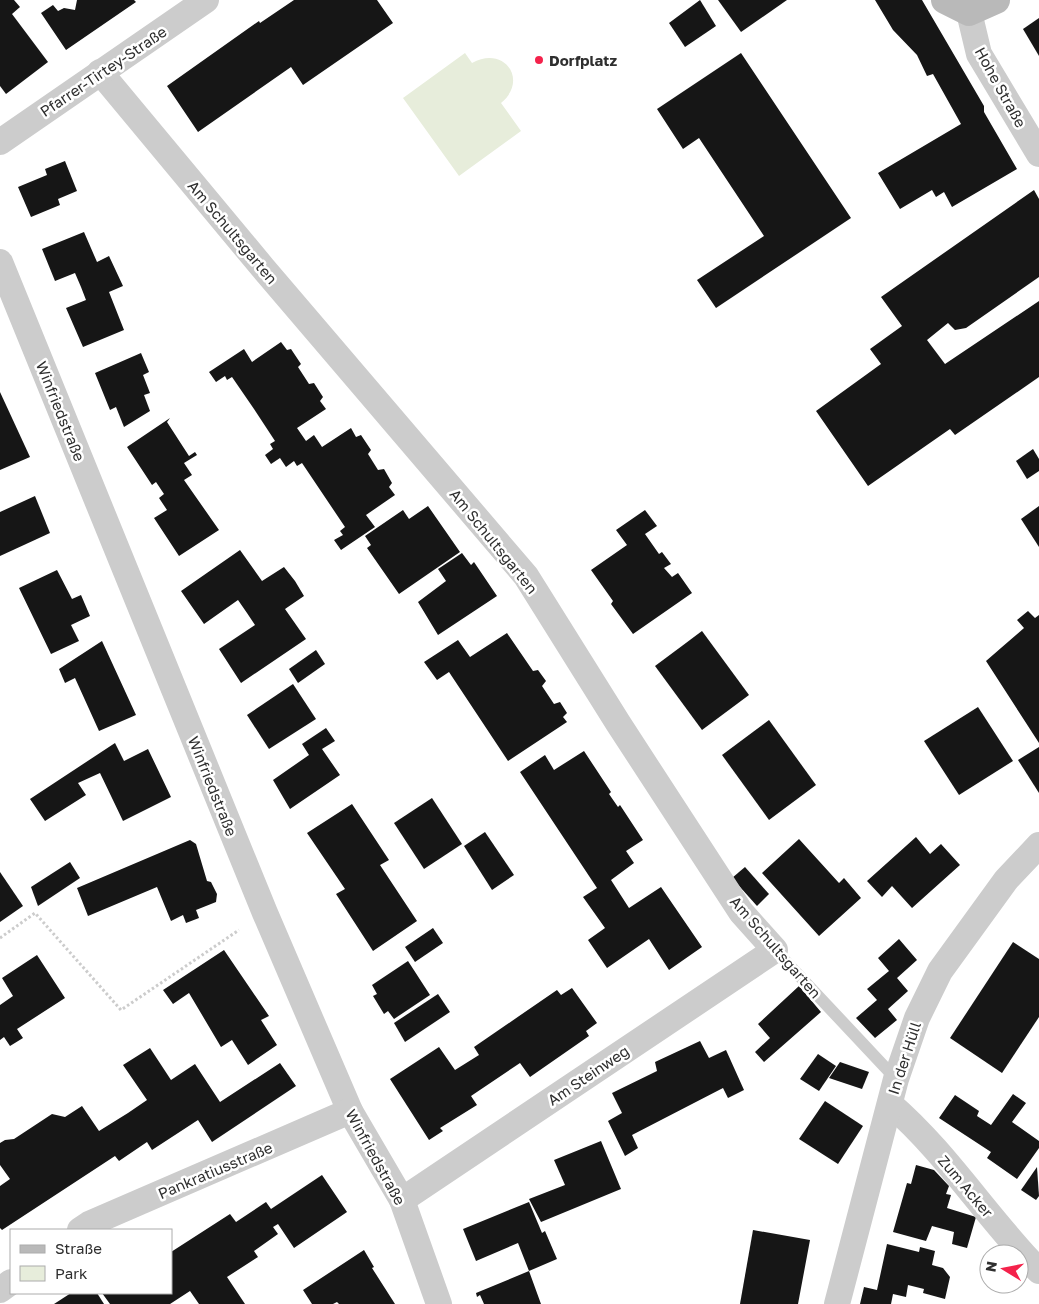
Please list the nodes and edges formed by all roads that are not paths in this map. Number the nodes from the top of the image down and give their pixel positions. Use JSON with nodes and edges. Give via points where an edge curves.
{"nodes":[{"id":1,"x":206,"y":0,"type":"edge"},
{"id":2,"x":996,"y":0,"type":"edge"},
{"id":3,"x":957,"y":6,"type":"edge"},
{"id":4,"x":100,"y":72,"type":"junction"},
{"id":5,"x":0,"y":142,"type":"edge"},
{"id":6,"x":1039,"y":154,"type":"edge"},
{"id":7,"x":0,"y":262,"type":"edge"},
{"id":8,"x":1039,"y":845,"type":"edge"},
{"id":9,"x":775,"y":950,"type":"junction"},
{"id":10,"x":893,"y":1091,"type":"junction"},
{"id":11,"x":350,"y":1111,"type":"junction"},
{"id":12,"x":402,"y":1200,"type":"junction"},
{"id":13,"x":82,"y":1229,"type":"edge"},
{"id":14,"x":1039,"y":1271,"type":"edge"},
{"id":15,"x":439,"y":1304,"type":"edge"},
{"id":16,"x":837,"y":1304,"type":"edge"}],
"edges":[{"from":1,"to":4,"type":"street","name":"Pfarrer-Tirtey-Straße"},
{"from":2,"to":3,"type":"main road"},
{"from":3,"to":6,"type":"street","name":"Hohe Straße","via":[[980,54]]},
{"from":4,"to":5,"type":"street","name":"Pfarrer-Tirtey-Straße"},
{"from":4,"to":9,"type":"street","name":"Am Schultsgarten","via":[[526,576],[741,912]]},
{"from":7,"to":11,"type":"street","name":"Winfriedstraße","via":[[265,913]]},
{"from":8,"to":10,"type":"street","name":"In der Hüll","via":[[1006,880],[940,971],[917,1018]]},
{"from":9,"to":10,"type":"lane","name":"Am Schultsgarten"},
{"from":9,"to":12,"type":"street","name":"Am Steinweg"},
{"from":10,"to":14,"type":"street","name":"Zum Acker","via":[[906,1118]]},
{"from":10,"to":16,"type":"street","name":"In der Hüll"},
{"from":11,"to":12,"type":"street","name":"Winfriedstraße"},
{"from":11,"to":13,"type":"street","name":"Pankratiusstraße"},
{"from":12,"to":15,"type":"street","name":"Winfriedstraße"}]}
